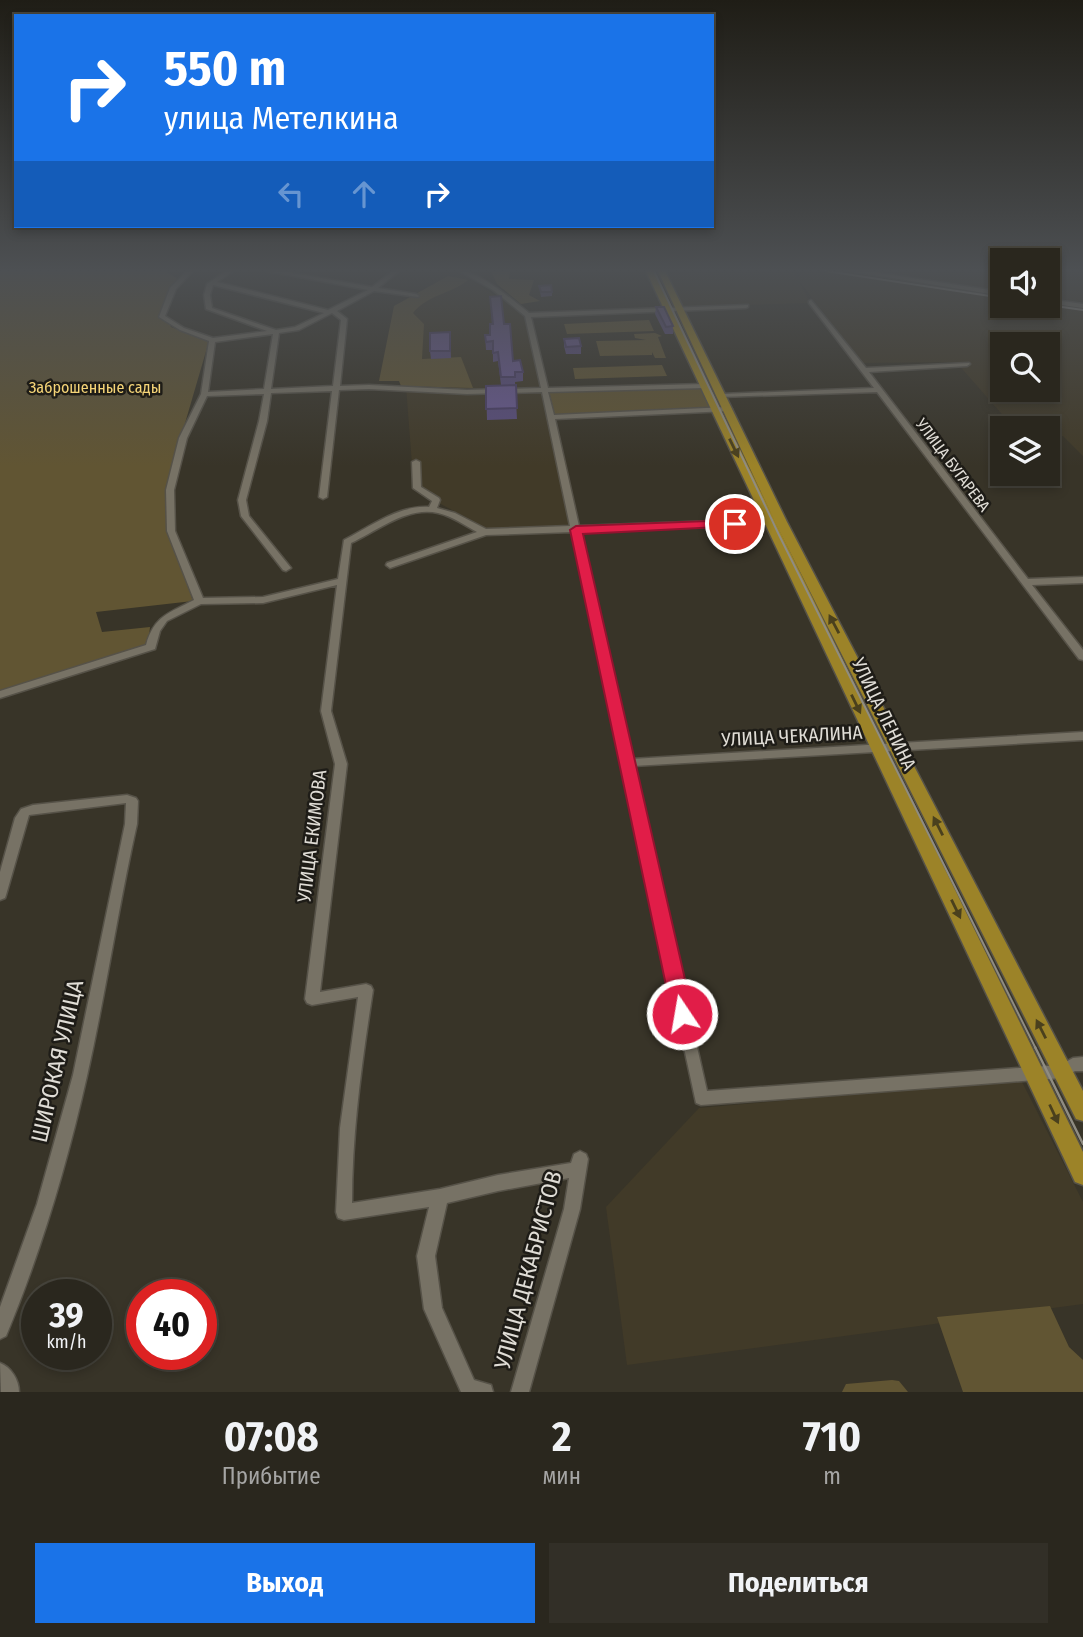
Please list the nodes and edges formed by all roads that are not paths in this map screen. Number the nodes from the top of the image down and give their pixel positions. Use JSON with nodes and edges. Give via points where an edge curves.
{"nodes":[{"id":1,"x":199,"y":336,"type":"edge"},
{"id":2,"x":257,"y":336,"type":"edge"},
{"id":3,"x":275,"y":336,"type":"edge"},
{"id":4,"x":342,"y":336,"type":"edge"},
{"id":5,"x":533,"y":336,"type":"edge"},
{"id":6,"x":681,"y":336,"type":"edge"},
{"id":7,"x":692,"y":336,"type":"edge"},
{"id":8,"x":837,"y":336,"type":"edge"},
{"id":9,"x":212,"y":341,"type":"junction"},
{"id":10,"x":967,"y":364,"type":"dead end"},
{"id":11,"x":864,"y":370,"type":"junction"},
{"id":12,"x":705,"y":386,"type":"junction"},
{"id":13,"x":338,"y":388,"type":"junction"},
{"id":14,"x":545,"y":390,"type":"junction"},
{"id":15,"x":878,"y":390,"type":"junction"},
{"id":16,"x":268,"y":392,"type":"junction"},
{"id":17,"x":204,"y":394,"type":"junction"},
{"id":18,"x":722,"y":405,"type":"junction"},
{"id":19,"x":551,"y":417,"type":"junction"},
{"id":20,"x":416,"y":462,"type":"dead end"},
{"id":21,"x":323,"y":497,"type":"dead end"},
{"id":22,"x":433,"y":508,"type":"junction"},
{"id":23,"x":769,"y":522,"type":"junction"},
{"id":24,"x":576,"y":530,"type":"junction"},
{"id":25,"x":485,"y":532,"type":"junction"},
{"id":26,"x":390,"y":565,"type":"dead end"},
{"id":27,"x":286,"y":568,"type":"dead end"},
{"id":28,"x":1083,"y":580,"type":"edge"},
{"id":29,"x":342,"y":581,"type":"junction"},
{"id":30,"x":1026,"y":582,"type":"junction"},
{"id":31,"x":199,"y":601,"type":"junction"},
{"id":32,"x":1083,"y":657,"type":"edge"},
{"id":33,"x":0,"y":695,"type":"edge"},
{"id":34,"x":1083,"y":736,"type":"edge"},
{"id":35,"x":899,"y":748,"type":"junction"},
{"id":36,"x":878,"y":750,"type":"junction"},
{"id":37,"x":628,"y":762,"type":"junction"},
{"id":38,"x":0,"y":895,"type":"edge"},
{"id":39,"x":1083,"y":1064,"type":"edge"},
{"id":40,"x":1062,"y":1071,"type":"junction"},
{"id":41,"x":1035,"y":1072,"type":"junction"},
{"id":42,"x":1083,"y":1112,"type":"edge"},
{"id":43,"x":1083,"y":1175,"type":"edge"},
{"id":44,"x":440,"y":1197,"type":"junction"},
{"id":45,"x":0,"y":1330,"type":"edge"},
{"id":46,"x":0,"y":1372,"type":"edge"},
{"id":47,"x":10,"y":1392,"type":"edge"},
{"id":48,"x":484,"y":1392,"type":"edge"},
{"id":49,"x":520,"y":1392,"type":"edge"}],
"edges":[{"from":1,"to":9,"type":"street"},
{"from":2,"to":9,"type":"street"},
{"from":3,"to":16,"type":"street"},
{"from":4,"to":13,"type":"street"},
{"from":5,"to":14,"type":"street"},
{"from":6,"to":12,"type":"main road","name":"УЛИЦА ЛЕНИНА"},
{"from":7,"to":18,"type":"main road","name":"УЛИЦА ЛЕНИНА"},
{"from":8,"to":11,"type":"street","name":"УЛИЦА БУГАРЕВА"},
{"from":9,"to":17,"type":"street"},
{"from":10,"to":11,"type":"street"},
{"from":11,"to":15,"type":"street","name":"УЛИЦА БУГАРЕВА"},
{"from":12,"to":14,"type":"street"},
{"from":12,"to":18,"type":"main road","name":"УЛИЦА ЛЕНИНА"},
{"from":13,"to":14,"type":"street"},
{"from":13,"to":16,"type":"street"},
{"from":13,"to":21,"type":"street"},
{"from":14,"to":19,"type":"street"},
{"from":15,"to":18,"type":"street"},
{"from":15,"to":30,"type":"street","name":"УЛИЦА БУГАРЕВА"},
{"from":16,"to":17,"type":"street"},
{"from":16,"to":27,"type":"street","via":[[242,500],[245,516]]},
{"from":17,"to":31,"type":"street","via":[[183,438],[170,489],[171,531]]},
{"from":18,"to":19,"type":"street"},
{"from":18,"to":23,"type":"main road","name":"УЛИЦА ЛЕНИНА","one_way":true},
{"from":35,"to":18,"type":"main road","name":"УЛИЦА ЛЕНИНА","one_way":true},
{"from":19,"to":24,"type":"street"},
{"from":20,"to":22,"type":"street","via":[[417,488],[436,500]]},
{"from":22,"to":25,"type":"street"},
{"from":22,"to":29,"type":"street","name":"УЛИЦА ЕКИМОВА","via":[[418,507],[398,514],[346,542]]},
{"from":23,"to":24,"type":"street"},
{"from":23,"to":36,"type":"main road","name":"УЛИЦА ЛЕНИНА","one_way":true},
{"from":24,"to":25,"type":"street"},
{"from":24,"to":37,"type":"street"},
{"from":25,"to":26,"type":"street"},
{"from":28,"to":30,"type":"street"},
{"from":29,"to":31,"type":"street","via":[[263,600]]},
{"from":29,"to":44,"type":"street","name":"УЛИЦА ЕКИМОВА","via":[[326,711],[341,764],[312,999],[366,990],[349,1104],[344,1212]]},
{"from":30,"to":32,"type":"street","name":"УЛИЦА БУГАРЕВА"},
{"from":31,"to":33,"type":"street","via":[[164,620],[151,647]]},
{"from":34,"to":35,"type":"street","name":"УЛИЦА ЧЕКАЛИНА"},
{"from":35,"to":36,"type":"street","name":"УЛИЦА ЧЕКАЛИНА"},
{"from":40,"to":35,"type":"main road","name":"УЛИЦА ЛЕНИНА","one_way":true},
{"from":36,"to":37,"type":"street","name":"УЛИЦА ЧЕКАЛИНА"},
{"from":36,"to":41,"type":"main road","name":"УЛИЦА ЛЕНИНА","one_way":true},
{"from":37,"to":41,"type":"street","via":[[701,1098]]},
{"from":38,"to":45,"type":"street","name":"ШИРОКАЯ УЛИЦА","via":[[25,812],[132,801],[80,1076],[22,1277]]},
{"from":39,"to":40,"type":"street"},
{"from":40,"to":41,"type":"street"},
{"from":40,"to":42,"type":"main road","name":"УЛИЦА ЛЕНИНА"},
{"from":41,"to":43,"type":"main road","name":"УЛИЦА ЛЕНИНА","one_way":true},
{"from":44,"to":48,"type":"street","via":[[426,1256],[433,1309],[468,1387]]},
{"from":44,"to":49,"type":"street","name":"УЛИЦА ДЕКАБРИСТОВ","via":[[579,1164],[568,1222]]},
{"from":46,"to":47,"type":"street"}]}
